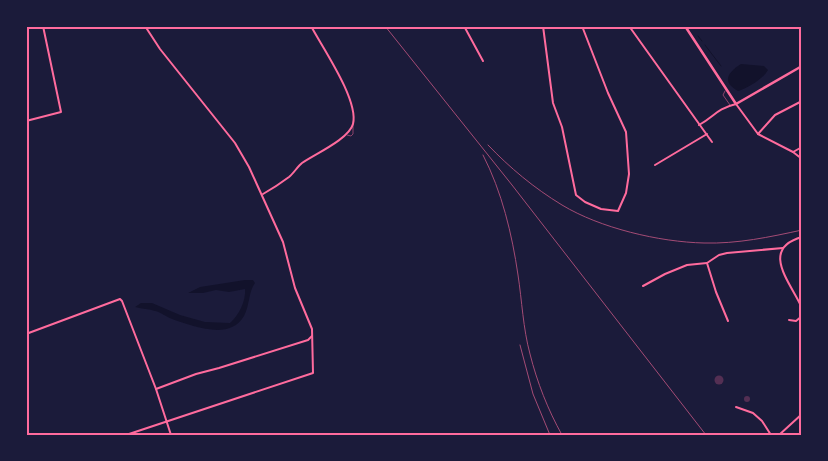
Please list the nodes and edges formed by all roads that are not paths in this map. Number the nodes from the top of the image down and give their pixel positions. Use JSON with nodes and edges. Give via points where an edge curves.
{"nodes":[{"id":1,"x":43,"y":26,"type":"edge"},
{"id":2,"x":145,"y":26,"type":"edge"},
{"id":3,"x":311,"y":26,"type":"edge"},
{"id":4,"x":464,"y":26,"type":"edge"},
{"id":5,"x":543,"y":26,"type":"edge"},
{"id":6,"x":582,"y":26,"type":"edge"},
{"id":7,"x":629,"y":26,"type":"edge"},
{"id":8,"x":685,"y":26,"type":"edge"},
{"id":9,"x":482,"y":61,"type":"dead end"},
{"id":10,"x":802,"y":66,"type":"edge"},
{"id":11,"x":726,"y":90,"type":"junction"},
{"id":12,"x":802,"y":101,"type":"edge"},
{"id":13,"x":736,"y":104,"type":"junction"},
{"id":14,"x":731,"y":106,"type":"junction"},
{"id":15,"x":26,"y":121,"type":"edge"},
{"id":16,"x":353,"y":121,"type":"junction"},
{"id":17,"x":699,"y":125,"type":"junction"},
{"id":18,"x":346,"y":134,"type":"junction"},
{"id":19,"x":707,"y":134,"type":"junction"},
{"id":20,"x":758,"y":134,"type":"junction"},
{"id":21,"x":712,"y":142,"type":"dead end"},
{"id":22,"x":802,"y":148,"type":"edge"},
{"id":23,"x":793,"y":152,"type":"junction"},
{"id":24,"x":802,"y":159,"type":"edge"},
{"id":25,"x":655,"y":165,"type":"dead end"},
{"id":26,"x":262,"y":195,"type":"junction"},
{"id":27,"x":802,"y":237,"type":"edge"},
{"id":28,"x":782,"y":248,"type":"junction"},
{"id":29,"x":707,"y":263,"type":"junction"},
{"id":30,"x":643,"y":286,"type":"dead end"},
{"id":31,"x":802,"y":308,"type":"edge"},
{"id":32,"x":802,"y":316,"type":"edge"},
{"id":33,"x":789,"y":320,"type":"dead end"},
{"id":34,"x":728,"y":321,"type":"dead end"},
{"id":35,"x":26,"y":334,"type":"edge"},
{"id":36,"x":312,"y":336,"type":"junction"},
{"id":37,"x":156,"y":388,"type":"junction"},
{"id":38,"x":736,"y":407,"type":"dead end"},
{"id":39,"x":802,"y":414,"type":"edge"},
{"id":40,"x":167,"y":420,"type":"junction"},
{"id":41,"x":126,"y":435,"type":"edge"},
{"id":42,"x":171,"y":435,"type":"edge"},
{"id":43,"x":771,"y":435,"type":"edge"},
{"id":44,"x":779,"y":435,"type":"edge"}],
"edges":[{"from":1,"to":15,"type":"street","via":[[61,112]]},
{"from":2,"to":26,"type":"street","via":[[235,143]]},
{"from":3,"to":16,"type":"street","via":[[344,86]]},
{"from":4,"to":9,"type":"street"},
{"from":5,"to":6,"type":"street","via":[[553,103],[562,127],[576,195],[602,209],[618,211],[626,194],[629,174],[626,132]]},
{"from":7,"to":17,"type":"street"},
{"from":8,"to":11,"type":"street"},
{"from":10,"to":13,"type":"street"},
{"from":11,"to":13,"type":"street"},
{"from":11,"to":14,"type":"lane","via":[[723,95]]},
{"from":12,"to":20,"type":"street","via":[[775,115]]},
{"from":13,"to":14,"type":"street"},
{"from":13,"to":20,"type":"street"},
{"from":14,"to":17,"type":"street","via":[[715,112],[712,118]]},
{"from":16,"to":18,"type":"street"},
{"from":16,"to":18,"type":"lane","via":[[353,134]]},
{"from":17,"to":19,"type":"street"},
{"from":18,"to":26,"type":"street"},
{"from":19,"to":21,"type":"street"},
{"from":19,"to":25,"type":"street"},
{"from":20,"to":23,"type":"street"},
{"from":22,"to":23,"type":"street"},
{"from":23,"to":24,"type":"street"},
{"from":26,"to":36,"type":"street","via":[[283,242]]},
{"from":27,"to":28,"type":"street","via":[[791,240]]},
{"from":28,"to":29,"type":"street","via":[[727,253]]},
{"from":28,"to":31,"type":"street","via":[[780,264]]},
{"from":29,"to":30,"type":"street","via":[[687,265]]},
{"from":29,"to":34,"type":"street"},
{"from":32,"to":33,"type":"street"},
{"from":35,"to":37,"type":"street","via":[[120,299]]},
{"from":36,"to":37,"type":"street","via":[[308,340]]},
{"from":36,"to":40,"type":"street","via":[[313,373]]},
{"from":37,"to":40,"type":"street"},
{"from":38,"to":43,"type":"street","via":[[753,413]]},
{"from":39,"to":44,"type":"street"},
{"from":40,"to":41,"type":"street"},
{"from":40,"to":42,"type":"street"}]}
